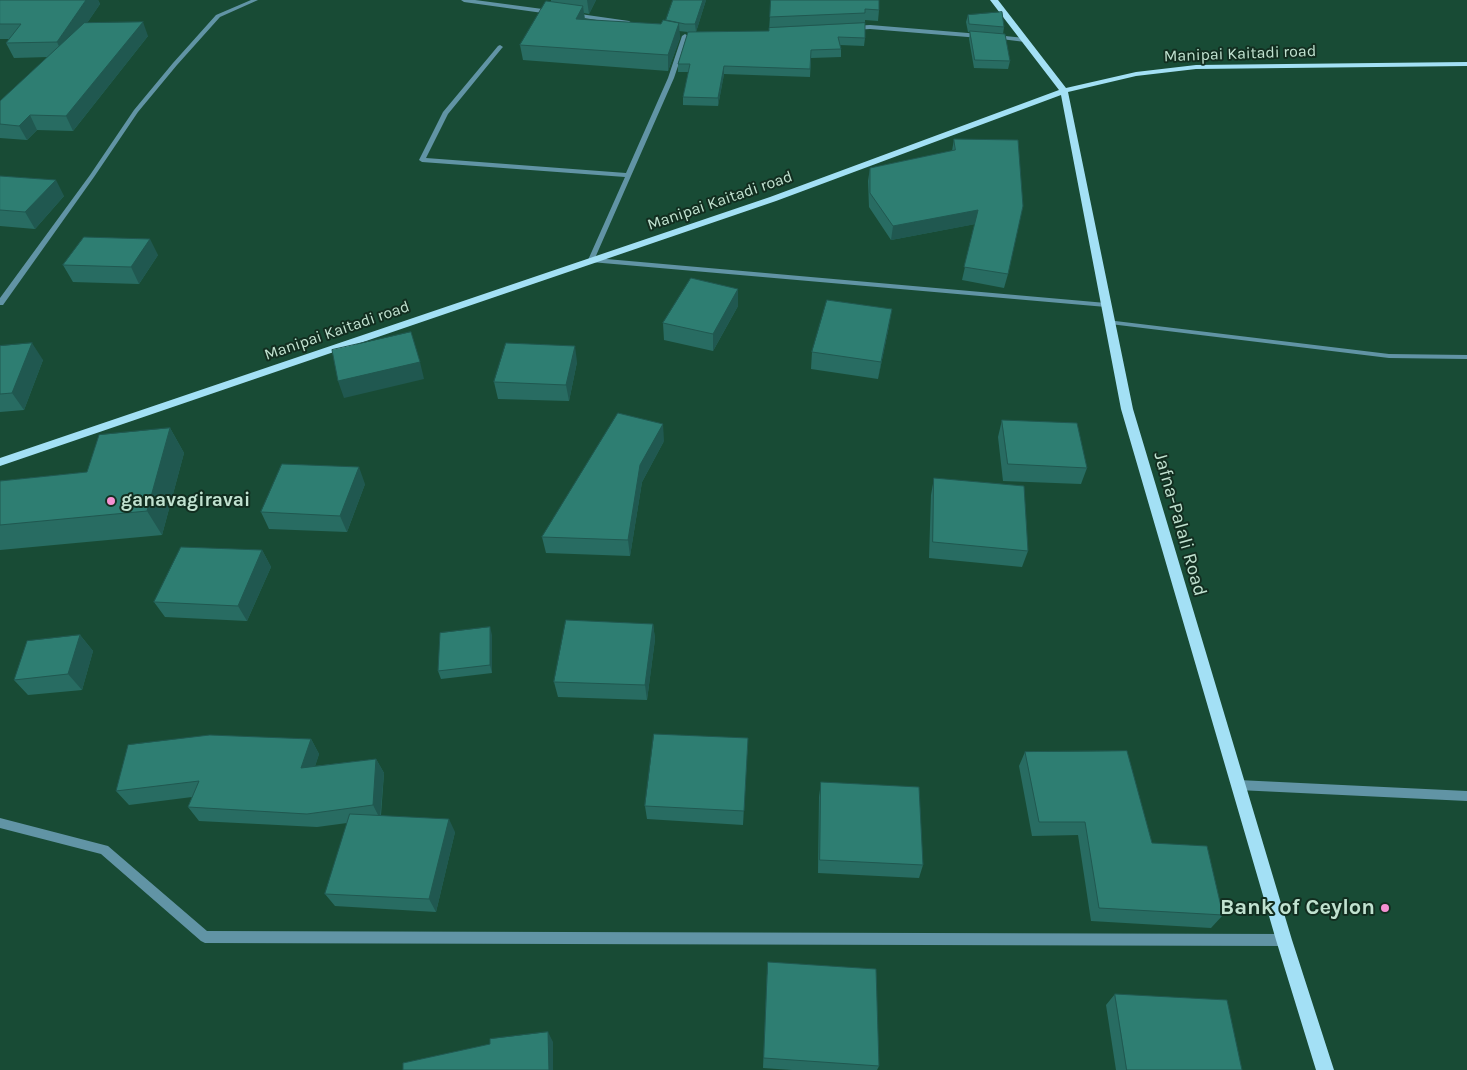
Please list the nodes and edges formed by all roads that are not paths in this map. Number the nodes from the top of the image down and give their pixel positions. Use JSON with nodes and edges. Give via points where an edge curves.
{"nodes":[{"id":1,"x":255,"y":0,"type":"edge"},
{"id":2,"x":464,"y":0,"type":"edge"},
{"id":3,"x":994,"y":0,"type":"edge"},
{"id":4,"x":559,"y":13,"type":"edge"},
{"id":5,"x":568,"y":15,"type":"edge"},
{"id":6,"x":634,"y":24,"type":"edge"},
{"id":7,"x":850,"y":28,"type":"edge"},
{"id":8,"x":677,"y":34,"type":"edge"},
{"id":9,"x":695,"y":35,"type":"edge"},
{"id":10,"x":685,"y":36,"type":"junction"},
{"id":11,"x":1025,"y":40,"type":"junction"},
{"id":12,"x":500,"y":47,"type":"dead end"},
{"id":13,"x":1467,"y":64,"type":"edge"},
{"id":14,"x":1064,"y":91,"type":"junction"},
{"id":15,"x":629,"y":175,"type":"junction"},
{"id":16,"x":591,"y":260,"type":"junction"},
{"id":17,"x":0,"y":303,"type":"edge"},
{"id":18,"x":1106,"y":305,"type":"junction"},
{"id":19,"x":1110,"y":322,"type":"junction"},
{"id":20,"x":1467,"y":357,"type":"edge"},
{"id":21,"x":0,"y":462,"type":"edge"},
{"id":22,"x":1238,"y":784,"type":"junction"},
{"id":23,"x":1467,"y":796,"type":"edge"},
{"id":24,"x":0,"y":823,"type":"edge"},
{"id":25,"x":1284,"y":940,"type":"junction"},
{"id":26,"x":1325,"y":1070,"type":"edge"}],
"edges":[{"from":1,"to":17,"type":"street","via":[[218,16],[147,97]]},
{"from":2,"to":4,"type":"street"},
{"from":3,"to":11,"type":"main road","name":"Jafna-Palali Road"},
{"from":5,"to":6,"type":"street"},
{"from":7,"to":11,"type":"street"},
{"from":8,"to":10,"type":"street"},
{"from":9,"to":10,"type":"street"},
{"from":10,"to":15,"type":"street","via":[[671,78]]},
{"from":11,"to":14,"type":"main road","name":"Jafna-Palali Road"},
{"from":12,"to":15,"type":"street","via":[[446,113],[422,160]]},
{"from":13,"to":14,"type":"main road","name":"Manipai Kaitadi road","via":[[1196,67],[1136,74]]},
{"from":14,"to":16,"type":"main road","name":"Manipai Kaitadi road","via":[[773,200]]},
{"from":14,"to":18,"type":"main road","name":"Jafna-Palali Road"},
{"from":15,"to":16,"type":"street"},
{"from":16,"to":18,"type":"street"},
{"from":16,"to":21,"type":"main road","name":"Manipai Kaitadi road"},
{"from":18,"to":19,"type":"main road","name":"Jafna-Palali Road"},
{"from":19,"to":20,"type":"street","via":[[1389,356]]},
{"from":19,"to":22,"type":"main road","name":"Jafna-Palali Road","via":[[1127,409]]},
{"from":22,"to":23,"type":"street"},
{"from":22,"to":25,"type":"main road","name":"Jafna-Palali Road"},
{"from":24,"to":25,"type":"street","via":[[104,850],[206,937]]},
{"from":25,"to":26,"type":"main road","name":"Jafna-Palali Road"}]}
